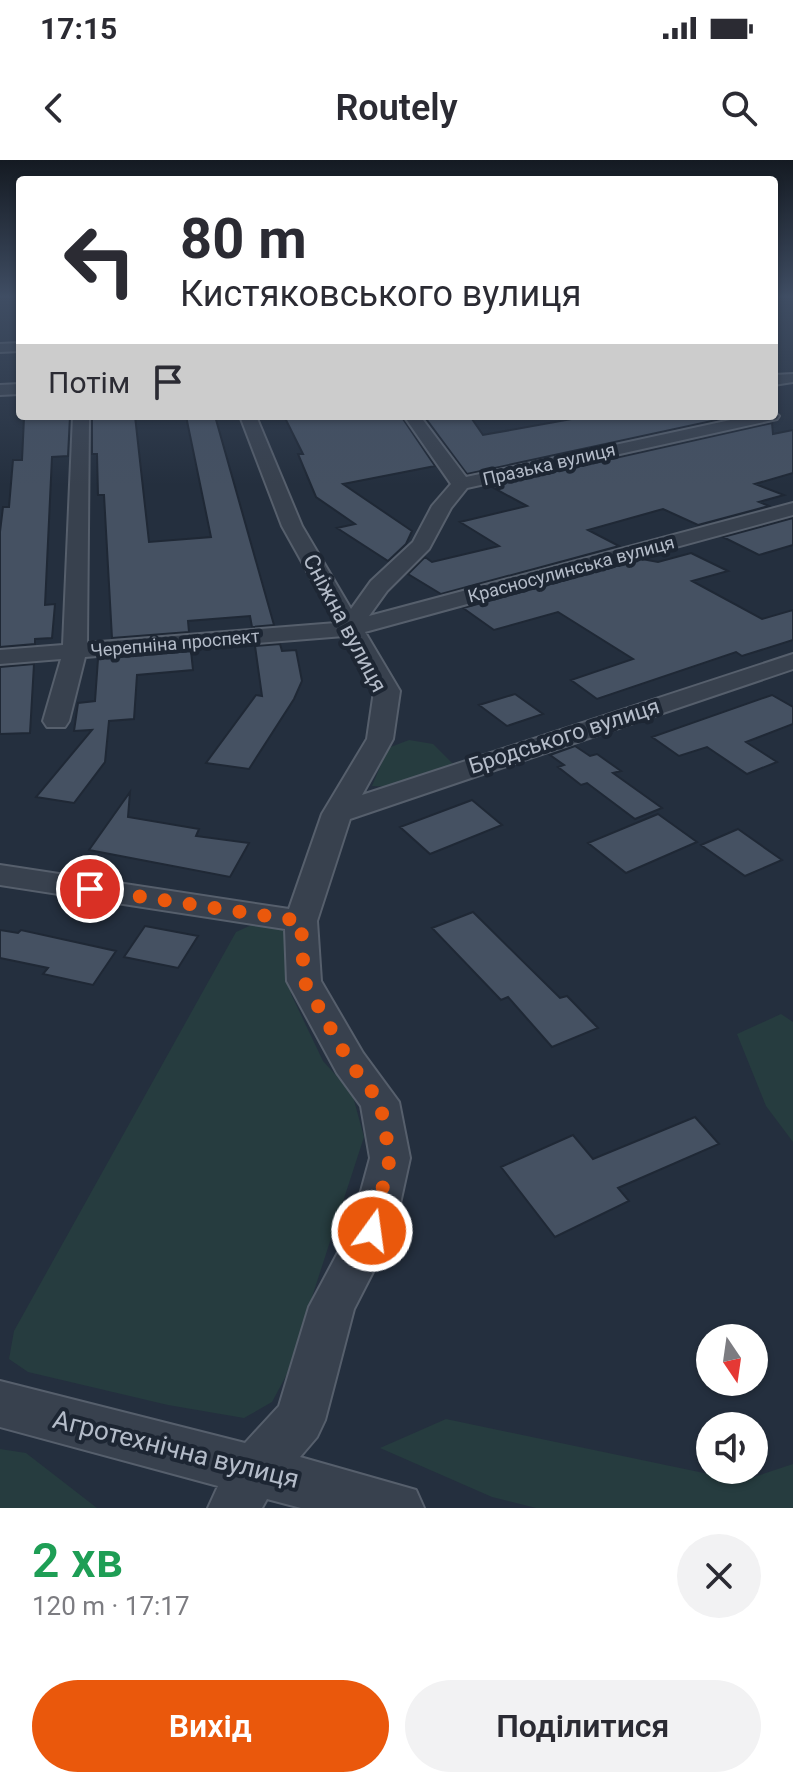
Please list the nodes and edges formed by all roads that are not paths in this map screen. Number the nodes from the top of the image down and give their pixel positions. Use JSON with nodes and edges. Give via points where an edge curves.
{"nodes":[{"id":1,"x":81,"y":420,"type":"edge"},
{"id":2,"x":250,"y":420,"type":"edge"},
{"id":3,"x":415,"y":420,"type":"edge"},
{"id":4,"x":753,"y":420,"type":"edge"},
{"id":5,"x":461,"y":484,"type":"junction"},
{"id":6,"x":793,"y":509,"type":"edge"},
{"id":7,"x":349,"y":629,"type":"junction"},
{"id":8,"x":75,"y":651,"type":"junction"},
{"id":9,"x":0,"y":657,"type":"edge"},
{"id":10,"x":793,"y":661,"type":"edge"},
{"id":11,"x":56,"y":721,"type":"dead end"},
{"id":12,"x":337,"y":814,"type":"junction"},
{"id":13,"x":0,"y":875,"type":"edge"},
{"id":14,"x":301,"y":921,"type":"junction"},
{"id":15,"x":0,"y":1404,"type":"edge"},
{"id":16,"x":245,"y":1488,"type":"edge"},
{"id":17,"x":398,"y":1508,"type":"edge"}],
"edges":[{"from":1,"to":8,"type":"street"},
{"from":2,"to":7,"type":"street","name":"Сніжна вулиця","via":[[292,526]]},
{"from":3,"to":5,"type":"street"},
{"from":4,"to":5,"type":"street","name":"Празька вулиця"},
{"from":5,"to":7,"type":"street","name":"Празька вулиця","via":[[442,506],[422,545],[379,586]]},
{"from":6,"to":7,"type":"street","name":"Красносулинська вулиця"},
{"from":7,"to":8,"type":"street","name":"Черепніна проспект"},
{"from":7,"to":12,"type":"street","name":"Сніжна вулиця","via":[[387,691],[380,739]]},
{"from":8,"to":9,"type":"street","name":"Черепніна проспект"},
{"from":8,"to":11,"type":"street"},
{"from":10,"to":12,"type":"street","name":"Бродського вулиця"},
{"from":12,"to":14,"type":"street","name":"Сніжна вулиця"},
{"from":13,"to":14,"type":"street"},
{"from":14,"to":16,"type":"street","via":[[304,981],[350,1063],[380,1102],[390,1158],[372,1231],[332,1307],[300,1420]]},
{"from":15,"to":16,"type":"street","name":"Агротехнічна вулиця"},
{"from":16,"to":17,"type":"street","name":"Агротехнічна вулиця"}]}
